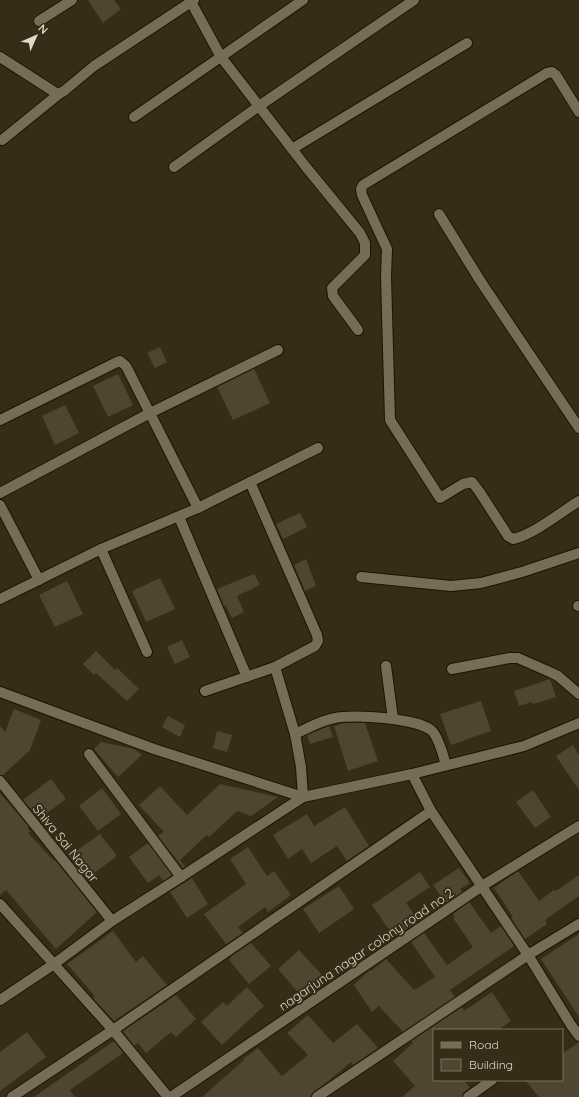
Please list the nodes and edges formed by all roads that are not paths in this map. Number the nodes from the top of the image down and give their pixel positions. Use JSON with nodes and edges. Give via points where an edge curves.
{"nodes":[{"id":1,"x":72,"y":0,"type":"edge"},
{"id":2,"x":303,"y":0,"type":"edge"},
{"id":3,"x":414,"y":0,"type":"edge"},
{"id":4,"x":192,"y":1,"type":"edge"},
{"id":5,"x":39,"y":21,"type":"dead end"},
{"id":6,"x":467,"y":43,"type":"dead end"},
{"id":7,"x":0,"y":57,"type":"edge"},
{"id":8,"x":221,"y":58,"type":"junction"},
{"id":9,"x":62,"y":92,"type":"junction"},
{"id":10,"x":259,"y":106,"type":"junction"},
{"id":11,"x":579,"y":112,"type":"edge"},
{"id":12,"x":134,"y":117,"type":"dead end"},
{"id":13,"x":2,"y":140,"type":"dead end"},
{"id":14,"x":292,"y":149,"type":"junction"},
{"id":15,"x":174,"y":167,"type":"dead end"},
{"id":16,"x":439,"y":214,"type":"dead end"},
{"id":17,"x":358,"y":330,"type":"dead end"},
{"id":18,"x":278,"y":350,"type":"dead end"},
{"id":19,"x":150,"y":413,"type":"junction"},
{"id":20,"x":0,"y":420,"type":"edge"},
{"id":21,"x":579,"y":428,"type":"edge"},
{"id":22,"x":318,"y":448,"type":"dead end"},
{"id":23,"x":250,"y":482,"type":"junction"},
{"id":24,"x":0,"y":493,"type":"edge"},
{"id":25,"x":579,"y":501,"type":"edge"},
{"id":26,"x":0,"y":505,"type":"edge"},
{"id":27,"x":198,"y":508,"type":"junction"},
{"id":28,"x":179,"y":517,"type":"junction"},
{"id":29,"x":101,"y":549,"type":"junction"},
{"id":30,"x":579,"y":553,"type":"edge"},
{"id":31,"x":361,"y":577,"type":"dead end"},
{"id":32,"x":39,"y":580,"type":"junction"},
{"id":33,"x":0,"y":598,"type":"edge"},
{"id":34,"x":147,"y":652,"type":"dead end"},
{"id":35,"x":386,"y":666,"type":"dead end"},
{"id":36,"x":275,"y":667,"type":"junction"},
{"id":37,"x":452,"y":669,"type":"dead end"},
{"id":38,"x":247,"y":677,"type":"junction"},
{"id":39,"x":205,"y":691,"type":"dead end"},
{"id":40,"x":0,"y":692,"type":"edge"},
{"id":41,"x":579,"y":694,"type":"edge"},
{"id":42,"x":393,"y":719,"type":"junction"},
{"id":43,"x":579,"y":723,"type":"edge"},
{"id":44,"x":295,"y":734,"type":"junction"},
{"id":45,"x":89,"y":754,"type":"dead end"},
{"id":46,"x":446,"y":765,"type":"junction"},
{"id":47,"x":412,"y":774,"type":"junction"},
{"id":48,"x":0,"y":781,"type":"edge"},
{"id":49,"x":303,"y":797,"type":"junction"},
{"id":50,"x":432,"y":811,"type":"junction"},
{"id":51,"x":579,"y":826,"type":"edge"},
{"id":52,"x":182,"y":877,"type":"junction"},
{"id":53,"x":482,"y":886,"type":"junction"},
{"id":54,"x":0,"y":904,"type":"edge"},
{"id":55,"x":112,"y":921,"type":"junction"},
{"id":56,"x":579,"y":924,"type":"edge"},
{"id":57,"x":528,"y":956,"type":"junction"},
{"id":58,"x":54,"y":964,"type":"junction"},
{"id":59,"x":0,"y":1000,"type":"edge"},
{"id":60,"x":566,"y":1028,"type":"edge"},
{"id":61,"x":113,"y":1030,"type":"junction"},
{"id":62,"x":578,"y":1034,"type":"edge"},
{"id":63,"x":491,"y":1081,"type":"edge"},
{"id":64,"x":12,"y":1097,"type":"edge"},
{"id":65,"x":170,"y":1097,"type":"edge"},
{"id":66,"x":317,"y":1097,"type":"edge"},
{"id":67,"x":468,"y":1097,"type":"edge"}],
"edges":[{"from":1,"to":5,"type":"street"},
{"from":2,"to":8,"type":"street"},
{"from":3,"to":10,"type":"street"},
{"from":4,"to":8,"type":"street"},
{"from":4,"to":9,"type":"street","via":[[94,66]]},
{"from":6,"to":14,"type":"street"},
{"from":7,"to":9,"type":"street","via":[[56,92]]},
{"from":8,"to":10,"type":"street"},
{"from":8,"to":12,"type":"street"},
{"from":9,"to":13,"type":"street"},
{"from":10,"to":14,"type":"street"},
{"from":10,"to":15,"type":"street"},
{"from":11,"to":25,"type":"street","via":[[556,75],[552,72],[547,73],[363,185],[361,189],[387,250],[390,420],[440,498],[462,484],[472,482],[508,536],[513,539],[530,533]]},
{"from":14,"to":17,"type":"street","via":[[360,233],[365,243],[365,255],[332,288],[333,296]]},
{"from":16,"to":21,"type":"street","via":[[481,282]]},
{"from":18,"to":19,"type":"street"},
{"from":19,"to":20,"type":"street","via":[[126,366],[120,361]]},
{"from":19,"to":24,"type":"street"},
{"from":19,"to":27,"type":"street"},
{"from":22,"to":23,"type":"street"},
{"from":23,"to":27,"type":"street"},
{"from":23,"to":36,"type":"street","via":[[318,641],[315,646]]},
{"from":26,"to":32,"type":"street"},
{"from":27,"to":28,"type":"street"},
{"from":28,"to":29,"type":"street"},
{"from":28,"to":38,"type":"street"},
{"from":29,"to":32,"type":"street"},
{"from":29,"to":34,"type":"street"},
{"from":30,"to":31,"type":"street","via":[[481,583],[452,586]]},
{"from":32,"to":33,"type":"street"},
{"from":35,"to":42,"type":"street"},
{"from":36,"to":38,"type":"street"},
{"from":36,"to":44,"type":"street"},
{"from":37,"to":41,"type":"street","via":[[518,658],[558,676]]},
{"from":38,"to":39,"type":"street"},
{"from":40,"to":49,"type":"street","via":[[154,748]]},
{"from":42,"to":44,"type":"street","via":[[348,716],[333,718]]},
{"from":42,"to":46,"type":"street","via":[[426,726],[432,731]]},
{"from":43,"to":46,"type":"street","via":[[524,746]]},
{"from":44,"to":49,"type":"street"},
{"from":45,"to":52,"type":"street"},
{"from":46,"to":47,"type":"street"},
{"from":47,"to":49,"type":"street"},
{"from":47,"to":50,"type":"street"},
{"from":48,"to":55,"type":"street","name":"Shiva Sai Nagar"},
{"from":49,"to":52,"type":"street"},
{"from":50,"to":53,"type":"street"},
{"from":50,"to":61,"type":"street"},
{"from":51,"to":53,"type":"street","name":"nagarjuna nagar colony road no 2"},
{"from":52,"to":55,"type":"street"},
{"from":53,"to":57,"type":"street"},
{"from":53,"to":65,"type":"street","name":"nagarjuna nagar colony road no 2"},
{"from":54,"to":58,"type":"street"},
{"from":55,"to":58,"type":"street"},
{"from":56,"to":57,"type":"street"},
{"from":57,"to":60,"type":"street"},
{"from":57,"to":66,"type":"street"},
{"from":58,"to":59,"type":"street"},
{"from":58,"to":61,"type":"street"},
{"from":60,"to":62,"type":"street"},
{"from":61,"to":64,"type":"street"},
{"from":61,"to":65,"type":"street"},
{"from":63,"to":67,"type":"street"}]}
